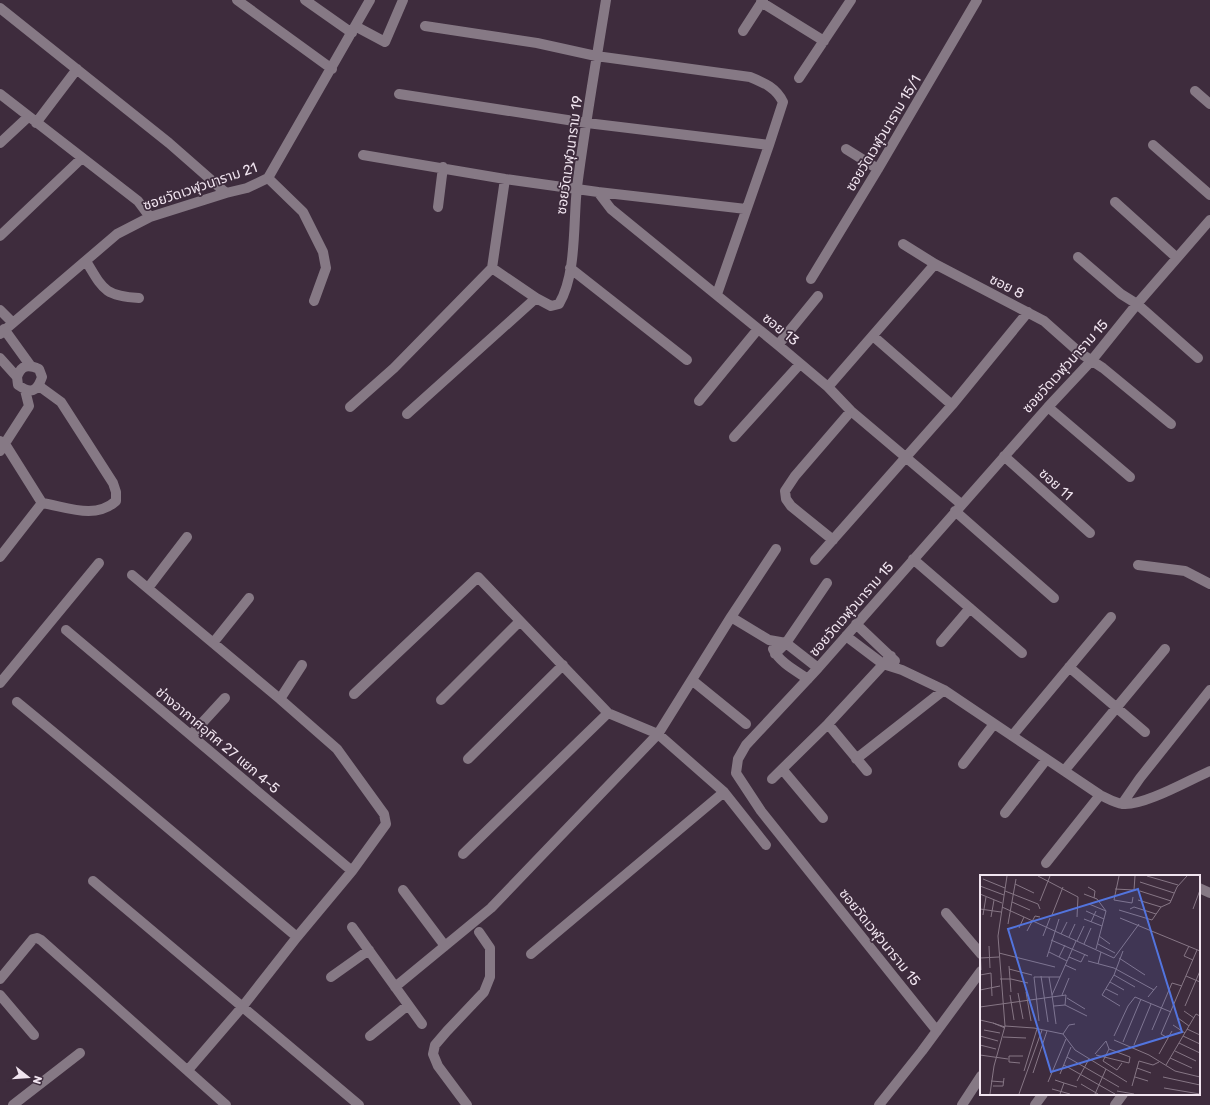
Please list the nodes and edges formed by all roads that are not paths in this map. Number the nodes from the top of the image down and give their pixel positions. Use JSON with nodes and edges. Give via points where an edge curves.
{"nodes":[{"id":1,"x":237,"y":0,"type":"edge"},
{"id":2,"x":305,"y":0,"type":"edge"},
{"id":3,"x":370,"y":0,"type":"edge"},
{"id":4,"x":402,"y":0,"type":"edge"},
{"id":5,"x":606,"y":0,"type":"edge"},
{"id":6,"x":850,"y":0,"type":"edge"},
{"id":7,"x":977,"y":0,"type":"edge"},
{"id":8,"x":762,"y":1,"type":"edge"},
{"id":9,"x":0,"y":8,"type":"edge"},
{"id":10,"x":426,"y":26,"type":"dead end"},
{"id":11,"x":354,"y":29,"type":"junction"},
{"id":12,"x":743,"y":31,"type":"dead end"},
{"id":13,"x":824,"y":41,"type":"junction"},
{"id":14,"x":596,"y":56,"type":"junction"},
{"id":15,"x":76,"y":69,"type":"junction"},
{"id":16,"x":332,"y":69,"type":"junction"},
{"id":17,"x":799,"y":78,"type":"dead end"},
{"id":18,"x":1195,"y":91,"type":"dead end"},
{"id":19,"x":0,"y":94,"type":"edge"},
{"id":20,"x":399,"y":94,"type":"dead end"},
{"id":21,"x":1210,"y":104,"type":"edge"},
{"id":22,"x":32,"y":120,"type":"junction"},
{"id":23,"x":587,"y":123,"type":"junction"},
{"id":24,"x":0,"y":143,"type":"edge"},
{"id":25,"x":770,"y":145,"type":"junction"},
{"id":26,"x":1154,"y":146,"type":"dead end"},
{"id":27,"x":846,"y":149,"type":"dead end"},
{"id":28,"x":363,"y":155,"type":"dead end"},
{"id":29,"x":82,"y":158,"type":"junction"},
{"id":30,"x":443,"y":168,"type":"junction"},
{"id":31,"x":878,"y":169,"type":"junction"},
{"id":32,"x":268,"y":178,"type":"junction"},
{"id":33,"x":505,"y":179,"type":"junction"},
{"id":34,"x":577,"y":188,"type":"junction"},
{"id":35,"x":598,"y":192,"type":"junction"},
{"id":36,"x":226,"y":193,"type":"junction"},
{"id":37,"x":1210,"y":195,"type":"edge"},
{"id":38,"x":1115,"y":202,"type":"dead end"},
{"id":39,"x":438,"y":207,"type":"dead end"},
{"id":40,"x":746,"y":209,"type":"junction"},
{"id":41,"x":150,"y":217,"type":"junction"},
{"id":42,"x":1210,"y":220,"type":"edge"},
{"id":43,"x":0,"y":236,"type":"edge"},
{"id":44,"x":903,"y":244,"type":"dead end"},
{"id":45,"x":1078,"y":258,"type":"dead end"},
{"id":46,"x":1177,"y":258,"type":"junction"},
{"id":47,"x":86,"y":261,"type":"junction"},
{"id":48,"x":935,"y":264,"type":"junction"},
{"id":49,"x":492,"y":268,"type":"junction"},
{"id":50,"x":570,"y":268,"type":"junction"},
{"id":51,"x":811,"y":279,"type":"dead end"},
{"id":52,"x":716,"y":294,"type":"junction"},
{"id":53,"x":818,"y":296,"type":"dead end"},
{"id":54,"x":138,"y":298,"type":"dead end"},
{"id":55,"x":536,"y":298,"type":"junction"},
{"id":56,"x":314,"y":301,"type":"dead end"},
{"id":57,"x":1137,"y":304,"type":"junction"},
{"id":58,"x":0,"y":310,"type":"edge"},
{"id":59,"x":1028,"y":312,"type":"junction"},
{"id":60,"x":5,"y":328,"type":"edge"},
{"id":61,"x":758,"y":329,"type":"junction"},
{"id":62,"x":872,"y":336,"type":"junction"},
{"id":63,"x":778,"y":345,"type":"junction"},
{"id":64,"x":0,"y":358,"type":"edge"},
{"id":65,"x":1198,"y":358,"type":"dead end"},
{"id":66,"x":687,"y":360,"type":"dead end"},
{"id":67,"x":1092,"y":360,"type":"junction"},
{"id":68,"x":800,"y":364,"type":"junction"},
{"id":69,"x":30,"y":365,"type":"junction"},
{"id":70,"x":17,"y":377,"type":"junction"},
{"id":71,"x":39,"y":386,"type":"junction"},
{"id":72,"x":828,"y":387,"type":"junction"},
{"id":73,"x":25,"y":390,"type":"junction"},
{"id":74,"x":699,"y":401,"type":"dead end"},
{"id":75,"x":952,"y":405,"type":"junction"},
{"id":76,"x":350,"y":407,"type":"dead end"},
{"id":77,"x":1048,"y":407,"type":"junction"},
{"id":78,"x":851,"y":411,"type":"junction"},
{"id":79,"x":407,"y":414,"type":"dead end"},
{"id":80,"x":1171,"y":424,"type":"dead end"},
{"id":81,"x":734,"y":437,"type":"dead end"},
{"id":82,"x":2,"y":446,"type":"edge"},
{"id":83,"x":1004,"y":456,"type":"junction"},
{"id":84,"x":906,"y":458,"type":"junction"},
{"id":85,"x":1130,"y":477,"type":"dead end"},
{"id":86,"x":42,"y":503,"type":"junction"},
{"id":87,"x":958,"y":508,"type":"junction"},
{"id":88,"x":1090,"y":533,"type":"dead end"},
{"id":89,"x":187,"y":537,"type":"dead end"},
{"id":90,"x":833,"y":540,"type":"junction"},
{"id":91,"x":776,"y":549,"type":"dead end"},
{"id":92,"x":0,"y":557,"type":"edge"},
{"id":93,"x":913,"y":559,"type":"junction"},
{"id":94,"x":814,"y":560,"type":"dead end"},
{"id":95,"x":99,"y":563,"type":"dead end"},
{"id":96,"x":1138,"y":565,"type":"dead end"},
{"id":97,"x":132,"y":575,"type":"dead end"},
{"id":98,"x":827,"y":583,"type":"dead end"},
{"id":99,"x":1210,"y":584,"type":"edge"},
{"id":100,"x":148,"y":588,"type":"junction"},
{"id":101,"x":249,"y":598,"type":"dead end"},
{"id":102,"x":1054,"y":598,"type":"dead end"},
{"id":103,"x":970,"y":608,"type":"junction"},
{"id":104,"x":731,"y":617,"type":"junction"},
{"id":105,"x":1111,"y":617,"type":"dead end"},
{"id":106,"x":520,"y":621,"type":"junction"},
{"id":107,"x":856,"y":624,"type":"junction"},
{"id":108,"x":66,"y":630,"type":"dead end"},
{"id":109,"x":846,"y":636,"type":"junction"},
{"id":110,"x":768,"y":640,"type":"junction"},
{"id":111,"x":941,"y":642,"type":"dead end"},
{"id":112,"x":213,"y":643,"type":"junction"},
{"id":113,"x":786,"y":643,"type":"junction"},
{"id":114,"x":1165,"y":649,"type":"dead end"},
{"id":115,"x":1022,"y":652,"type":"dead end"},
{"id":116,"x":775,"y":654,"type":"junction"},
{"id":117,"x":891,"y":656,"type":"junction"},
{"id":118,"x":883,"y":664,"type":"junction"},
{"id":119,"x":302,"y":665,"type":"dead end"},
{"id":120,"x":563,"y":666,"type":"junction"},
{"id":121,"x":818,"y":668,"type":"junction"},
{"id":122,"x":1069,"y":668,"type":"junction"},
{"id":123,"x":902,"y":670,"type":"junction"},
{"id":124,"x":808,"y":679,"type":"junction"},
{"id":125,"x":693,"y":681,"type":"junction"},
{"id":126,"x":0,"y":683,"type":"edge"},
{"id":127,"x":944,"y":690,"type":"junction"},
{"id":128,"x":1210,"y":690,"type":"edge"},
{"id":129,"x":354,"y":694,"type":"dead end"},
{"id":130,"x":225,"y":698,"type":"dead end"},
{"id":131,"x":280,"y":699,"type":"junction"},
{"id":132,"x":441,"y":700,"type":"dead end"},
{"id":133,"x":16,"y":702,"type":"dead end"},
{"id":134,"x":1116,"y":708,"type":"junction"},
{"id":135,"x":608,"y":713,"type":"junction"},
{"id":136,"x":746,"y":724,"type":"dead end"},
{"id":137,"x":828,"y":724,"type":"junction"},
{"id":138,"x":994,"y":724,"type":"junction"},
{"id":139,"x":1145,"y":732,"type":"dead end"},
{"id":140,"x":658,"y":734,"type":"junction"},
{"id":141,"x":191,"y":735,"type":"junction"},
{"id":142,"x":1012,"y":736,"type":"junction"},
{"id":143,"x":856,"y":758,"type":"junction"},
{"id":144,"x":468,"y":759,"type":"dead end"},
{"id":145,"x":1046,"y":760,"type":"junction"},
{"id":146,"x":963,"y":764,"type":"dead end"},
{"id":147,"x":782,"y":769,"type":"junction"},
{"id":148,"x":867,"y":771,"type":"dead end"},
{"id":149,"x":1064,"y":771,"type":"junction"},
{"id":150,"x":1210,"y":771,"type":"edge"},
{"id":151,"x":772,"y":779,"type":"dead end"},
{"id":152,"x":724,"y":792,"type":"junction"},
{"id":153,"x":1100,"y":795,"type":"junction"},
{"id":154,"x":1122,"y":804,"type":"junction"},
{"id":155,"x":1004,"y":813,"type":"dead end"},
{"id":156,"x":823,"y":818,"type":"dead end"},
{"id":157,"x":766,"y":844,"type":"dead end"},
{"id":158,"x":463,"y":854,"type":"dead end"},
{"id":159,"x":1046,"y":863,"type":"dead end"},
{"id":160,"x":352,"y":871,"type":"junction"},
{"id":161,"x":93,"y":881,"type":"dead end"},
{"id":162,"x":1200,"y":888,"type":"edge"},
{"id":163,"x":403,"y":890,"type":"dead end"},
{"id":164,"x":1210,"y":893,"type":"edge"},
{"id":165,"x":946,"y":913,"type":"dead end"},
{"id":166,"x":352,"y":927,"type":"dead end"},
{"id":167,"x":479,"y":932,"type":"dead end"},
{"id":168,"x":297,"y":937,"type":"junction"},
{"id":169,"x":445,"y":946,"type":"junction"},
{"id":170,"x":369,"y":950,"type":"junction"},
{"id":171,"x":980,"y":953,"type":"edge"},
{"id":172,"x":531,"y":954,"type":"dead end"},
{"id":173,"x":980,"y":972,"type":"edge"},
{"id":174,"x":331,"y":977,"type":"dead end"},
{"id":175,"x":0,"y":979,"type":"edge"},
{"id":176,"x":395,"y":987,"type":"junction"},
{"id":177,"x":0,"y":995,"type":"edge"},
{"id":178,"x":408,"y":1005,"type":"junction"},
{"id":179,"x":243,"y":1006,"type":"junction"},
{"id":180,"x":422,"y":1024,"type":"dead end"},
{"id":181,"x":937,"y":1031,"type":"junction"},
{"id":182,"x":34,"y":1035,"type":"dead end"},
{"id":183,"x":370,"y":1036,"type":"dead end"},
{"id":184,"x":80,"y":1053,"type":"dead end"},
{"id":185,"x":188,"y":1070,"type":"junction"},
{"id":186,"x":980,"y":1078,"type":"edge"},
{"id":187,"x":1042,"y":1095,"type":"edge"},
{"id":188,"x":1122,"y":1095,"type":"edge"},
{"id":189,"x":13,"y":1105,"type":"edge"},
{"id":190,"x":226,"y":1105,"type":"edge"},
{"id":191,"x":359,"y":1105,"type":"edge"},
{"id":192,"x":467,"y":1105,"type":"edge"},
{"id":193,"x":879,"y":1105,"type":"edge"},
{"id":194,"x":962,"y":1105,"type":"edge"},
{"id":195,"x":1035,"y":1105,"type":"edge"},
{"id":196,"x":1115,"y":1105,"type":"edge"}],
"edges":[{"from":1,"to":16,"type":"street"},
{"from":2,"to":11,"type":"street"},
{"from":3,"to":11,"type":"street","name":"ซอยวัดเวฬุวนาราม 21"},
{"from":4,"to":11,"type":"street","via":[[384,42]]},
{"from":5,"to":14,"type":"street","name":"ซอยวัดเวฬุวนาราม 19"},
{"from":6,"to":13,"type":"street"},
{"from":7,"to":31,"type":"street","name":"ซอยวัดเวฬุวนาราม 15/1"},
{"from":8,"to":12,"type":"street"},
{"from":8,"to":13,"type":"street"},
{"from":9,"to":15,"type":"street"},
{"from":10,"to":14,"type":"street","via":[[537,43]]},
{"from":11,"to":16,"type":"street","name":"ซอยวัดเวฬุวนาราม 21"},
{"from":13,"to":17,"type":"street"},
{"from":14,"to":23,"type":"street","name":"ซอยวัดเวฬุวนาราม 19"},
{"from":14,"to":25,"type":"street","via":[[750,77],[768,84],[779,94],[783,102]]},
{"from":15,"to":22,"type":"street"},
{"from":15,"to":36,"type":"street"},
{"from":16,"to":32,"type":"street","name":"ซอยวัดเวฬุวนาราม 21"},
{"from":18,"to":21,"type":"street"},
{"from":19,"to":22,"type":"street"},
{"from":20,"to":23,"type":"street"},
{"from":22,"to":24,"type":"street"},
{"from":22,"to":29,"type":"street"},
{"from":23,"to":25,"type":"street"},
{"from":23,"to":34,"type":"street","name":"ซอยวัดเวฬุวนาราม 19"},
{"from":25,"to":40,"type":"street"},
{"from":26,"to":37,"type":"street"},
{"from":27,"to":31,"type":"street"},
{"from":28,"to":30,"type":"street"},
{"from":29,"to":41,"type":"street","via":[[138,201]]},
{"from":29,"to":43,"type":"street"},
{"from":30,"to":33,"type":"street"},
{"from":30,"to":39,"type":"street"},
{"from":31,"to":51,"type":"street","name":"ซอยวัดเวฬุวนาราม 15/1"},
{"from":32,"to":36,"type":"street","name":"ซอยวัดเวฬุวนาราม 21","via":[[248,188]]},
{"from":32,"to":56,"type":"street","via":[[303,212],[323,252],[326,268]]},
{"from":33,"to":34,"type":"street"},
{"from":33,"to":49,"type":"street"},
{"from":34,"to":35,"type":"street"},
{"from":34,"to":50,"type":"street","name":"ซอยวัดเวฬุวนาราม 19"},
{"from":35,"to":40,"type":"street"},
{"from":35,"to":52,"type":"street","name":"ซอย 13","via":[[611,209]]},
{"from":36,"to":41,"type":"street","name":"ซอยวัดเวฬุวนาราม 21"},
{"from":38,"to":46,"type":"street"},
{"from":40,"to":52,"type":"street"},
{"from":41,"to":47,"type":"street","name":"ซอยวัดเวฬุวนาราม 21","via":[[117,234]]},
{"from":42,"to":46,"type":"street","name":"ซอยวัดเวฬุวนาราม 15"},
{"from":44,"to":48,"type":"street","name":"ซอย 8"},
{"from":45,"to":57,"type":"street"},
{"from":46,"to":57,"type":"street","name":"ซอยวัดเวฬุวนาราม 15"},
{"from":47,"to":54,"type":"street","via":[[108,292],[119,297]]},
{"from":47,"to":60,"type":"street","name":"ซอยวัดเวฬุวนาราม 21"},
{"from":48,"to":59,"type":"street","name":"ซอย 8"},
{"from":48,"to":62,"type":"street"},
{"from":49,"to":55,"type":"street"},
{"from":49,"to":76,"type":"street","via":[[394,368]]},
{"from":50,"to":55,"type":"street","name":"ซอยวัดเวฬุวนาราม 19","via":[[563,296],[558,304],[550,306]]},
{"from":50,"to":66,"type":"street"},
{"from":52,"to":61,"type":"street","name":"ซอย 13"},
{"from":53,"to":63,"type":"street"},
{"from":55,"to":79,"type":"street"},
{"from":57,"to":65,"type":"street"},
{"from":57,"to":67,"type":"street","name":"ซอยวัดเวฬุวนาราม 15"},
{"from":58,"to":60,"type":"street"},
{"from":59,"to":67,"type":"street","name":"ซอย 8"},
{"from":59,"to":75,"type":"street"},
{"from":60,"to":69,"type":"street"},
{"from":61,"to":63,"type":"street","name":"ซอย 13"},
{"from":61,"to":74,"type":"street"},
{"from":62,"to":72,"type":"street"},
{"from":62,"to":75,"type":"street"},
{"from":63,"to":68,"type":"street","name":"ซอย 13"},
{"from":64,"to":70,"type":"street"},
{"from":67,"to":77,"type":"street","name":"ซอยวัดเวฬุวนาราม 15"},
{"from":67,"to":80,"type":"street","name":"ซอย 8"},
{"from":68,"to":72,"type":"street","name":"ซอย 13"},
{"from":68,"to":81,"type":"street"},
{"from":69,"to":70,"type":"street","via":[[19,370]]},
{"from":69,"to":71,"type":"street","via":[[39,369],[42,377]]},
{"from":70,"to":73,"type":"street","via":[[18,385]]},
{"from":71,"to":73,"type":"street","via":[[33,390]]},
{"from":71,"to":86,"type":"street","via":[[61,402],[113,483],[116,492],[116,501],[94,512]]},
{"from":72,"to":78,"type":"street","name":"ซอย 13"},
{"from":73,"to":82,"type":"street","via":[[29,406]]},
{"from":75,"to":84,"type":"street"},
{"from":77,"to":83,"type":"street","name":"ซอยวัดเวฬุวนาราม 15"},
{"from":77,"to":85,"type":"street"},
{"from":78,"to":84,"type":"street","name":"ซอย 13"},
{"from":78,"to":90,"type":"street","via":[[785,491],[786,499],[791,506]]},
{"from":82,"to":86,"type":"street"},
{"from":83,"to":87,"type":"street","name":"ซอยวัดเวฬุวนาราม 15"},
{"from":83,"to":88,"type":"street","name":"ซอย 11"},
{"from":84,"to":87,"type":"street","name":"ซอย 13"},
{"from":84,"to":90,"type":"street"},
{"from":86,"to":92,"type":"street"},
{"from":87,"to":93,"type":"street","name":"ซอยวัดเวฬุวนาราม 15"},
{"from":87,"to":102,"type":"street","name":"ซอย 13"},
{"from":89,"to":100,"type":"street"},
{"from":90,"to":94,"type":"street"},
{"from":91,"to":104,"type":"street"},
{"from":93,"to":103,"type":"street"},
{"from":93,"to":107,"type":"street","name":"ซอยวัดเวฬุวนาราม 15"},
{"from":95,"to":126,"type":"street"},
{"from":96,"to":99,"type":"street","via":[[1185,571]]},
{"from":97,"to":100,"type":"street"},
{"from":98,"to":113,"type":"street"},
{"from":100,"to":112,"type":"street"},
{"from":101,"to":112,"type":"street"},
{"from":103,"to":111,"type":"street"},
{"from":103,"to":115,"type":"street"},
{"from":104,"to":110,"type":"street"},
{"from":104,"to":125,"type":"street"},
{"from":105,"to":122,"type":"street"},
{"from":106,"to":120,"type":"street"},
{"from":106,"to":129,"type":"street","via":[[478,577]]},
{"from":106,"to":132,"type":"street"},
{"from":107,"to":109,"type":"street","name":"ซอยวัดเวฬุวนาราม 15"},
{"from":107,"to":117,"type":"street"},
{"from":108,"to":141,"type":"street","name":"ช่างอากาศอุทิศ 27 แยก 4-5"},
{"from":109,"to":118,"type":"street"},
{"from":109,"to":121,"type":"street","name":"ซอยวัดเวฬุวนาราม 15"},
{"from":110,"to":113,"type":"street"},
{"from":110,"to":116,"type":"street"},
{"from":112,"to":131,"type":"street"},
{"from":113,"to":116,"type":"street"},
{"from":113,"to":121,"type":"street"},
{"from":114,"to":134,"type":"street"},
{"from":116,"to":124,"type":"street"},
{"from":117,"to":118,"type":"street"},
{"from":117,"to":123,"type":"street"},
{"from":118,"to":123,"type":"street"},
{"from":118,"to":137,"type":"street"},
{"from":119,"to":131,"type":"street"},
{"from":120,"to":135,"type":"street"},
{"from":120,"to":144,"type":"street"},
{"from":121,"to":124,"type":"street","name":"ซอยวัดเวฬุวนาราม 15"},
{"from":122,"to":134,"type":"street"},
{"from":122,"to":142,"type":"street"},
{"from":123,"to":127,"type":"street"},
{"from":124,"to":181,"type":"street","name":"ซอยวัดเวฬุวนาราม 15","via":[[746,745],[738,759],[736,773],[761,811]]},
{"from":125,"to":136,"type":"street"},
{"from":125,"to":140,"type":"street"},
{"from":127,"to":138,"type":"street"},
{"from":127,"to":143,"type":"street"},
{"from":128,"to":154,"type":"street"},
{"from":130,"to":141,"type":"street"},
{"from":131,"to":160,"type":"street","via":[[337,749],[384,814],[386,824]]},
{"from":133,"to":168,"type":"street","via":[[118,784],[149,814]]},
{"from":134,"to":139,"type":"street"},
{"from":134,"to":149,"type":"street"},
{"from":135,"to":140,"type":"street"},
{"from":135,"to":158,"type":"street"},
{"from":137,"to":143,"type":"street"},
{"from":137,"to":147,"type":"street"},
{"from":138,"to":142,"type":"street"},
{"from":138,"to":146,"type":"street"},
{"from":140,"to":152,"type":"street"},
{"from":140,"to":169,"type":"street","via":[[491,908]]},
{"from":141,"to":160,"type":"street","name":"ช่างอากาศอุทิศ 27 แยก 4-5"},
{"from":142,"to":145,"type":"street"},
{"from":143,"to":148,"type":"street"},
{"from":145,"to":149,"type":"street"},
{"from":145,"to":155,"type":"street"},
{"from":147,"to":151,"type":"street"},
{"from":147,"to":156,"type":"street"},
{"from":149,"to":153,"type":"street"},
{"from":150,"to":154,"type":"street","via":[[1144,800]]},
{"from":152,"to":157,"type":"street"},
{"from":152,"to":172,"type":"street"},
{"from":153,"to":154,"type":"street"},
{"from":153,"to":159,"type":"street"},
{"from":160,"to":168,"type":"street"},
{"from":161,"to":179,"type":"street"},
{"from":162,"to":164,"type":"street"},
{"from":163,"to":169,"type":"street"},
{"from":165,"to":171,"type":"street"},
{"from":166,"to":170,"type":"street"},
{"from":167,"to":192,"type":"street","via":[[490,948],[490,977],[484,992],[435,1045],[433,1054],[438,1066]]},
{"from":168,"to":179,"type":"street"},
{"from":169,"to":176,"type":"street"},
{"from":170,"to":174,"type":"street"},
{"from":170,"to":176,"type":"street"},
{"from":173,"to":181,"type":"street"},
{"from":175,"to":185,"type":"street","via":[[33,939],[38,938]]},
{"from":176,"to":178,"type":"street"},
{"from":177,"to":182,"type":"street"},
{"from":178,"to":180,"type":"street"},
{"from":178,"to":183,"type":"street"},
{"from":179,"to":185,"type":"street"},
{"from":179,"to":191,"type":"street"},
{"from":181,"to":193,"type":"street"},
{"from":184,"to":189,"type":"street"},
{"from":185,"to":190,"type":"street"},
{"from":186,"to":194,"type":"street"},
{"from":187,"to":195,"type":"street"},
{"from":188,"to":196,"type":"street"}]}
